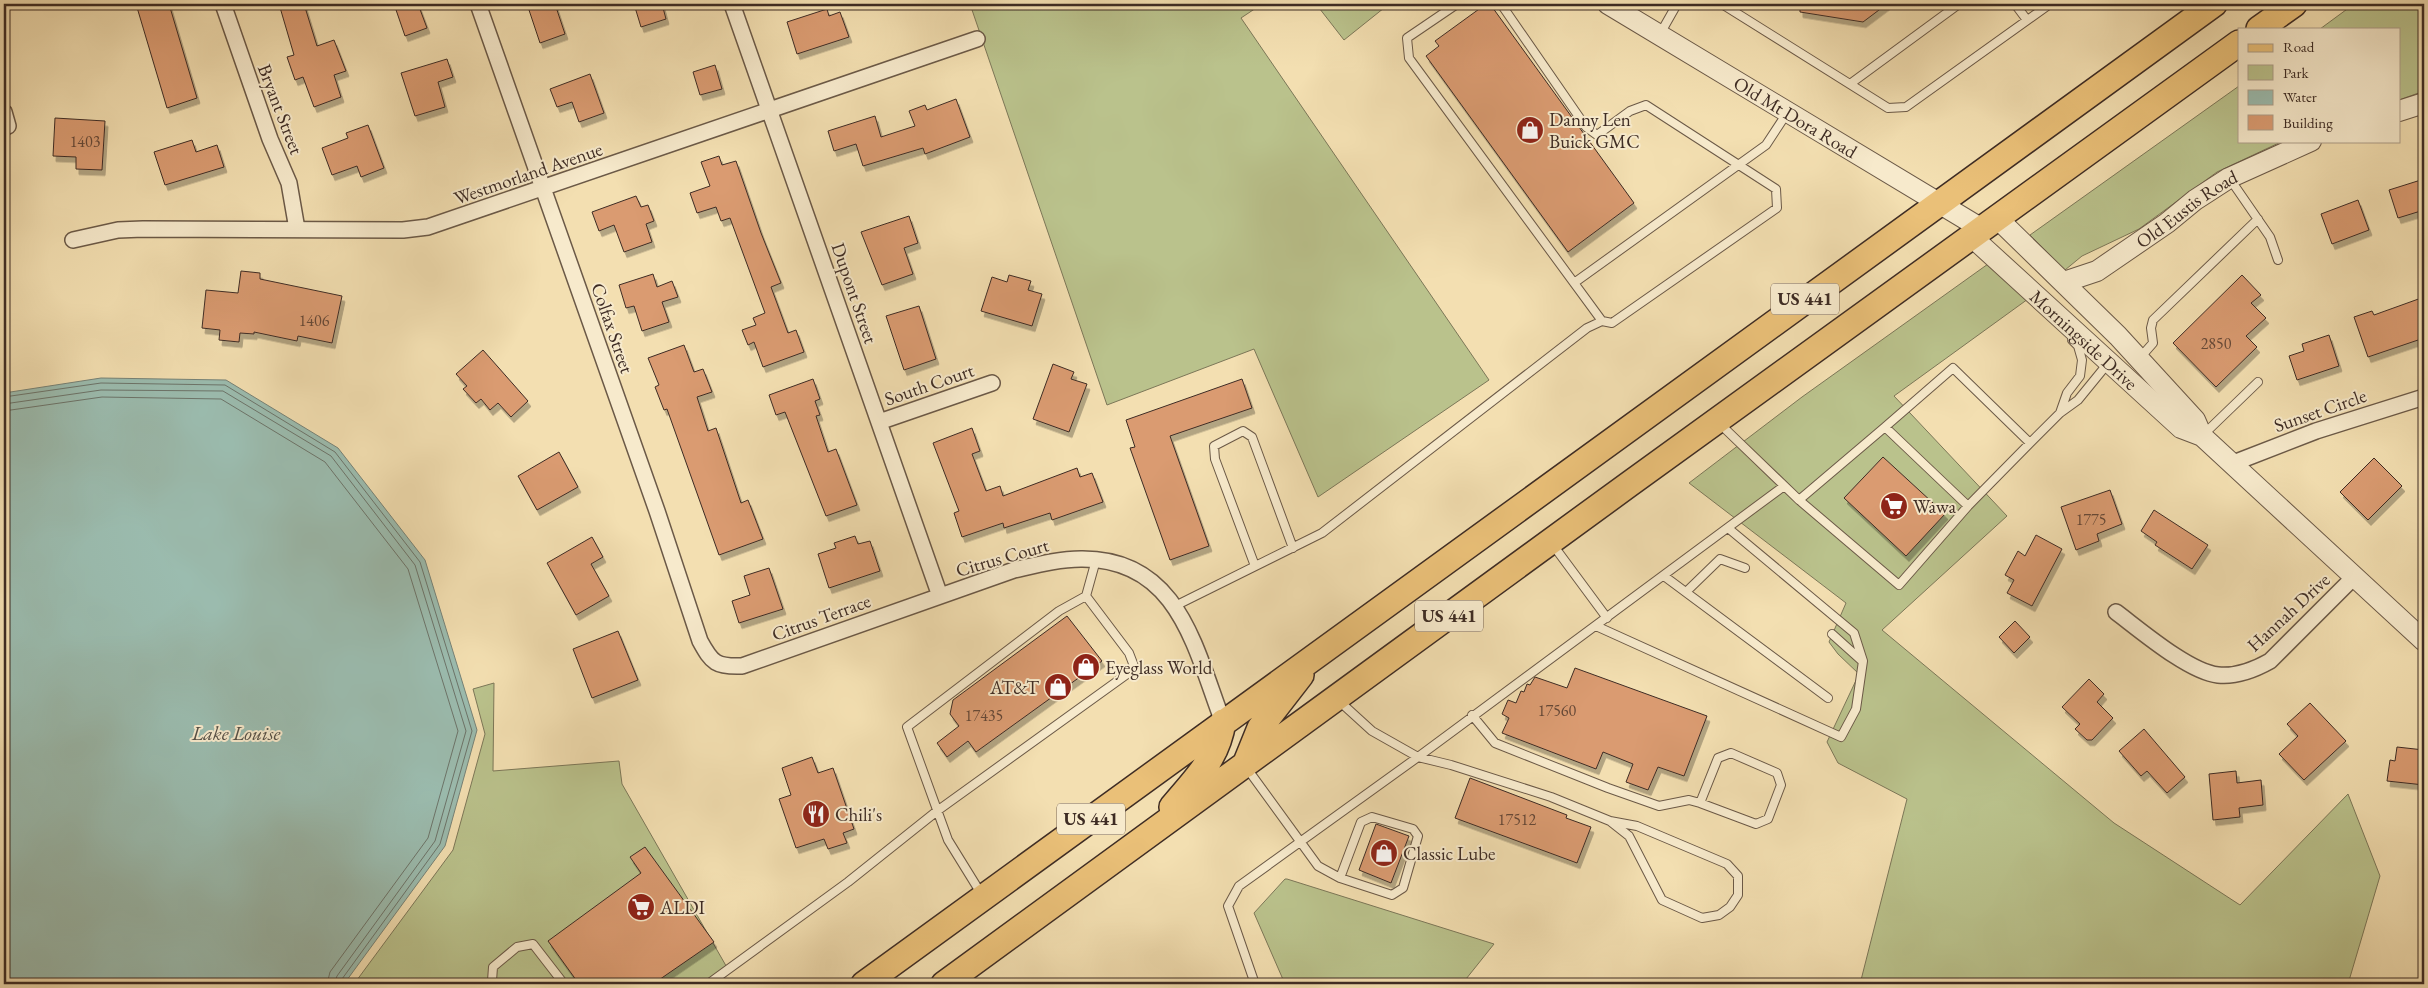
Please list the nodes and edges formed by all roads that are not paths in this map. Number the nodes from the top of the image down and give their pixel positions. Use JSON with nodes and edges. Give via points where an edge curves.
{"nodes":[{"id":1,"x":223,"y":4,"type":"edge"},
{"id":2,"x":478,"y":4,"type":"edge"},
{"id":3,"x":732,"y":4,"type":"edge"},
{"id":4,"x":1457,"y":4,"type":"edge"},
{"id":5,"x":1501,"y":4,"type":"edge"},
{"id":6,"x":1608,"y":4,"type":"edge"},
{"id":7,"x":1677,"y":4,"type":"edge"},
{"id":8,"x":1722,"y":4,"type":"edge"},
{"id":9,"x":1959,"y":4,"type":"edge"},
{"id":10,"x":2014,"y":4,"type":"edge"},
{"id":11,"x":2050,"y":4,"type":"edge"},
{"id":12,"x":2212,"y":4,"type":"edge"},
{"id":13,"x":2294,"y":4,"type":"edge"},
{"id":14,"x":2027,"y":20,"type":"junction"},
{"id":15,"x":2260,"y":28,"type":"edge"},
{"id":16,"x":1660,"y":34,"type":"junction"},
{"id":17,"x":977,"y":39,"type":"dead end"},
{"id":18,"x":2238,"y":44,"type":"edge"},
{"id":19,"x":1850,"y":84,"type":"junction"},
{"id":20,"x":2424,"y":103,"type":"edge"},
{"id":21,"x":769,"y":110,"type":"junction"},
{"id":22,"x":2400,"y":111,"type":"edge"},
{"id":23,"x":1788,"y":112,"type":"junction"},
{"id":24,"x":2309,"y":142,"type":"edge"},
{"id":25,"x":1739,"y":166,"type":"junction"},
{"id":26,"x":2229,"y":178,"type":"junction"},
{"id":27,"x":543,"y":189,"type":"junction"},
{"id":28,"x":1938,"y":203,"type":"junction"},
{"id":29,"x":2258,"y":219,"type":"junction"},
{"id":30,"x":1984,"y":228,"type":"junction"},
{"id":31,"x":297,"y":229,"type":"junction"},
{"id":32,"x":73,"y":240,"type":"dead end"},
{"id":33,"x":2278,"y":260,"type":"dead end"},
{"id":34,"x":2064,"y":282,"type":"junction"},
{"id":35,"x":1574,"y":283,"type":"junction"},
{"id":36,"x":2033,"y":291,"type":"junction"},
{"id":37,"x":1602,"y":321,"type":"junction"},
{"id":38,"x":2126,"y":344,"type":"junction"},
{"id":39,"x":2139,"y":359,"type":"junction"},
{"id":40,"x":2109,"y":362,"type":"junction"},
{"id":41,"x":2258,"y":382,"type":"dead end"},
{"id":42,"x":992,"y":383,"type":"dead end"},
{"id":43,"x":2424,"y":397,"type":"edge"},
{"id":44,"x":2060,"y":413,"type":"junction"},
{"id":45,"x":1716,"y":421,"type":"junction"},
{"id":46,"x":879,"y":422,"type":"junction"},
{"id":47,"x":1885,"y":426,"type":"junction"},
{"id":48,"x":2202,"y":436,"type":"junction"},
{"id":49,"x":2030,"y":443,"type":"junction"},
{"id":50,"x":2231,"y":464,"type":"junction"},
{"id":51,"x":1784,"y":486,"type":"junction"},
{"id":52,"x":1799,"y":500,"type":"junction"},
{"id":53,"x":1968,"y":506,"type":"junction"},
{"id":54,"x":1728,"y":528,"type":"junction"},
{"id":55,"x":1550,"y":542,"type":"junction"},
{"id":56,"x":1293,"y":548,"type":"junction"},
{"id":57,"x":1096,"y":560,"type":"junction"},
{"id":58,"x":1255,"y":566,"type":"junction"},
{"id":59,"x":1745,"y":568,"type":"dead end"},
{"id":60,"x":1664,"y":576,"type":"junction"},
{"id":61,"x":2354,"y":577,"type":"junction"},
{"id":62,"x":1686,"y":592,"type":"junction"},
{"id":63,"x":940,"y":596,"type":"junction"},
{"id":64,"x":1086,"y":596,"type":"junction"},
{"id":65,"x":1175,"y":606,"type":"junction"},
{"id":66,"x":2116,"y":612,"type":"dead end"},
{"id":67,"x":1607,"y":618,"type":"junction"},
{"id":68,"x":1596,"y":626,"type":"junction"},
{"id":69,"x":1832,"y":634,"type":"dead end"},
{"id":70,"x":2424,"y":641,"type":"edge"},
{"id":71,"x":1318,"y":653,"type":"junction"},
{"id":72,"x":1863,"y":661,"type":"junction"},
{"id":73,"x":715,"y":663,"type":"joint"},
{"id":74,"x":1828,"y":698,"type":"dead end"},
{"id":75,"x":1336,"y":699,"type":"junction"},
{"id":76,"x":1472,"y":715,"type":"junction"},
{"id":77,"x":1223,"y":722,"type":"junction"},
{"id":78,"x":1418,"y":757,"type":"junction"},
{"id":79,"x":1245,"y":765,"type":"junction"},
{"id":80,"x":1700,"y":803,"type":"junction"},
{"id":81,"x":937,"y":811,"type":"junction"},
{"id":82,"x":1610,"y":821,"type":"junction"},
{"id":83,"x":1152,"y":833,"type":"junction"},
{"id":84,"x":1300,"y":841,"type":"junction"},
{"id":85,"x":1340,"y":878,"type":"junction"},
{"id":86,"x":983,"y":897,"type":"junction"},
{"id":87,"x":494,"y":984,"type":"edge"},
{"id":88,"x":564,"y":984,"type":"edge"},
{"id":89,"x":708,"y":984,"type":"edge"},
{"id":90,"x":864,"y":984,"type":"edge"},
{"id":91,"x":944,"y":984,"type":"edge"},
{"id":92,"x":1255,"y":984,"type":"edge"}],
"edges":[{"from":1,"to":31,"type":"street","name":"Bryant Street","via":[[288,182]]},
{"from":2,"to":27,"type":"street","name":"Colfax Street"},
{"from":3,"to":21,"type":"street","name":"Dupont Street"},
{"from":4,"to":35,"type":"lane","via":[[1407,38],[1409,58]]},
{"from":5,"to":25,"type":"lane","via":[[1586,127],[1597,134],[1630,111],[1646,106]]},
{"from":6,"to":16,"type":"street","name":"Old Mt Dora Road"},
{"from":7,"to":16,"type":"lane"},
{"from":8,"to":19,"type":"lane"},
{"from":9,"to":19,"type":"lane"},
{"from":10,"to":14,"type":"lane"},
{"from":11,"to":14,"type":"lane"},
{"from":12,"to":28,"type":"main road","number":"US 441"},
{"from":13,"to":15,"type":"main road"},
{"from":14,"to":19,"type":"lane","via":[[1906,106],[1888,108]]},
{"from":16,"to":23,"type":"street","name":"Old Mt Dora Road"},
{"from":17,"to":21,"type":"street","name":"Westmorland Avenue"},
{"from":18,"to":30,"type":"main road","number":"US 441"},
{"from":20,"to":22,"type":"street"},
{"from":21,"to":27,"type":"street","name":"Westmorland Avenue"},
{"from":21,"to":46,"type":"street","name":"Dupont Street"},
{"from":23,"to":25,"type":"lane","via":[[1766,145]]},
{"from":23,"to":28,"type":"street","name":"Old Mt Dora Road"},
{"from":24,"to":26,"type":"street","name":"Old Eustis Road"},
{"from":25,"to":35,"type":"lane"},
{"from":25,"to":37,"type":"lane","via":[[1776,189],[1777,208],[1612,323]]},
{"from":26,"to":29,"type":"lane"},
{"from":26,"to":34,"type":"street","name":"Old Eustis Road","via":[[2097,271]]},
{"from":27,"to":31,"type":"street","name":"Westmorland Avenue","via":[[428,227],[403,230]]},
{"from":27,"to":73,"type":"street","name":"Colfax Street","via":[[700,641]]},
{"from":28,"to":30,"type":"street","name":"Old Mt Dora Road"},
{"from":28,"to":71,"type":"main road","number":"US 441"},
{"from":29,"to":33,"type":"lane","via":[[2270,237]]},
{"from":29,"to":39,"type":"lane","via":[[2153,320],[2153,343]]},
{"from":30,"to":34,"type":"street","name":"Morningside Drive"},
{"from":30,"to":36,"type":"street","name":"Morningside Drive"},
{"from":30,"to":45,"type":"main road","number":"US 441"},
{"from":31,"to":32,"type":"street","name":"Westmorland Avenue","via":[[143,228]]},
{"from":34,"to":38,"type":"street","name":"Morningside Drive"},
{"from":35,"to":37,"type":"lane"},
{"from":36,"to":40,"type":"street","name":"Morningside Drive"},
{"from":36,"to":44,"type":"lane","via":[[2032,299],[2078,346],[2082,360],[2080,376],[2067,393]]},
{"from":37,"to":56,"type":"lane","via":[[1587,328],[1322,534]]},
{"from":38,"to":39,"type":"street","name":"Morningside Drive"},
{"from":38,"to":40,"type":"street"},
{"from":39,"to":48,"type":"street","name":"Morningside Drive","via":[[2195,420]]},
{"from":40,"to":44,"type":"lane","via":[[2078,400]]},
{"from":40,"to":48,"type":"street","name":"Morningside Drive","via":[[2182,428]]},
{"from":41,"to":48,"type":"lane"},
{"from":42,"to":46,"type":"street","name":"South Court"},
{"from":43,"to":50,"type":"street","name":"Sunset Circle","via":[[2316,431]]},
{"from":44,"to":49,"type":"lane"},
{"from":45,"to":51,"type":"lane"},
{"from":45,"to":55,"type":"main road","number":"US 441"},
{"from":46,"to":63,"type":"street","name":"Dupont Street"},
{"from":47,"to":49,"type":"lane","via":[[1953,368]]},
{"from":47,"to":52,"type":"lane"},
{"from":47,"to":53,"type":"lane"},
{"from":48,"to":50,"type":"street","name":"Morningside Drive"},
{"from":49,"to":53,"type":"lane"},
{"from":50,"to":61,"type":"street","name":"Morningside Drive"},
{"from":51,"to":52,"type":"lane"},
{"from":51,"to":54,"type":"lane"},
{"from":52,"to":53,"type":"lane","via":[[1899,585]]},
{"from":54,"to":60,"type":"lane"},
{"from":54,"to":72,"type":"lane","via":[[1854,634]]},
{"from":55,"to":67,"type":"lane"},
{"from":55,"to":75,"type":"main road","number":"US 441"},
{"from":56,"to":58,"type":"lane"},
{"from":56,"to":58,"type":"lane","via":[[1252,437],[1243,432],[1214,446],[1215,459]]},
{"from":57,"to":63,"type":"street","name":"Citrus Court","via":[[1056,561],[1014,570]]},
{"from":57,"to":64,"type":"lane"},
{"from":57,"to":65,"type":"street","name":"Citrus Court","via":[[1129,568],[1151,580]]},
{"from":58,"to":65,"type":"lane"},
{"from":59,"to":62,"type":"lane","via":[[1720,559]]},
{"from":60,"to":62,"type":"lane"},
{"from":60,"to":67,"type":"lane"},
{"from":61,"to":66,"type":"street","name":"Hannah Drive","via":[[2270,661],[2254,670],[2236,674],[2200,671]]},
{"from":61,"to":70,"type":"street","name":"Morningside Drive"},
{"from":62,"to":74,"type":"lane"},
{"from":63,"to":73,"type":"street","name":"Citrus Terrace","via":[[742,666]]},
{"from":64,"to":81,"type":"lane","via":[[1059,611],[907,727]]},
{"from":64,"to":81,"type":"lane","via":[[1128,652],[1134,666],[1130,672]]},
{"from":65,"to":77,"type":"street","name":"Citrus Court","via":[[1187,628]]},
{"from":67,"to":68,"type":"lane"},
{"from":68,"to":72,"type":"lane","via":[[1841,737],[1856,709]]},
{"from":68,"to":76,"type":"lane"},
{"from":69,"to":72,"type":"lane"},
{"from":71,"to":77,"type":"main road","number":"US 441"},
{"from":71,"to":79,"type":"main road","via":[[1260,728]]},
{"from":75,"to":78,"type":"lane","via":[[1372,730]]},
{"from":75,"to":79,"type":"main road","number":"US 441"},
{"from":76,"to":78,"type":"lane"},
{"from":76,"to":80,"type":"lane","via":[[1495,743],[1608,788],[1660,806],[1689,800]]},
{"from":77,"to":83,"type":"main road","via":[[1213,756]]},
{"from":77,"to":86,"type":"main road","number":"US 441"},
{"from":78,"to":82,"type":"lane","via":[[1551,797]]},
{"from":78,"to":84,"type":"lane"},
{"from":79,"to":83,"type":"main road","number":"US 441"},
{"from":79,"to":84,"type":"lane"},
{"from":80,"to":80,"type":"lane","via":[[1756,824],[1768,819],[1781,785],[1777,772],[1731,753],[1718,758]]},
{"from":81,"to":86,"type":"lane","via":[[948,840]]},
{"from":81,"to":89,"type":"lane","via":[[848,882]]},
{"from":82,"to":82,"type":"lane","via":[[1629,836],[1662,900],[1702,918],[1718,915],[1730,907],[1738,895],[1738,876],[1728,864],[1637,826]]},
{"from":83,"to":91,"type":"main road","number":"US 441"},
{"from":84,"to":85,"type":"lane","via":[[1318,866]]},
{"from":84,"to":92,"type":"lane","via":[[1239,886],[1228,906]]},
{"from":85,"to":85,"type":"lane","via":[[1392,895],[1403,888],[1418,836],[1413,829],[1372,816],[1361,822]]},
{"from":86,"to":90,"type":"main road","number":"US 441"},
{"from":87,"to":88,"type":"lane","via":[[493,967],[517,947],[533,944]]}]}
